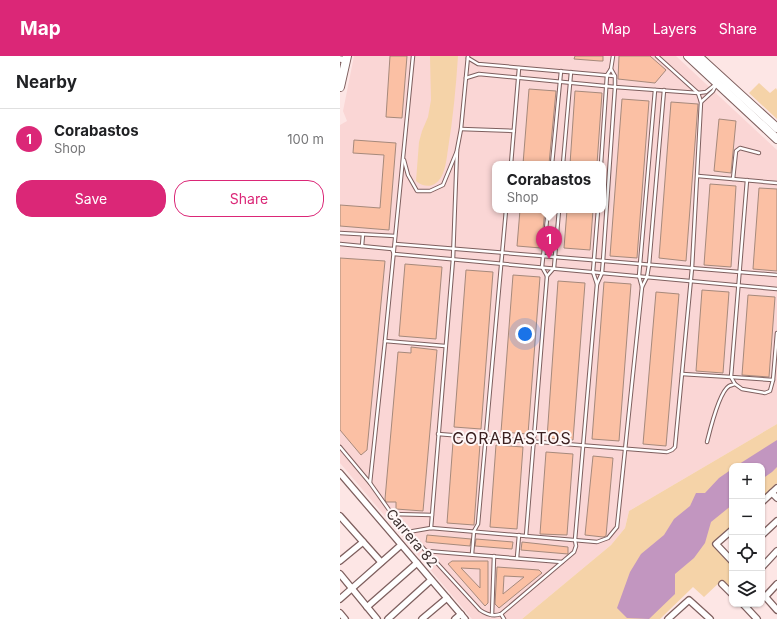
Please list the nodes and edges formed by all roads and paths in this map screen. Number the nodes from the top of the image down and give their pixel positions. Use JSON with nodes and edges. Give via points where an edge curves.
{"nodes":[{"id":1,"x":413,"y":56,"type":"edge"},
{"id":2,"x":613,"y":56,"type":"edge"},
{"id":3,"x":657,"y":56,"type":"edge"},
{"id":4,"x":688,"y":56,"type":"edge"},
{"id":5,"x":698,"y":56,"type":"edge"},
{"id":6,"x":468,"y":57,"type":"edge"},
{"id":7,"x":344,"y":58,"type":"edge"},
{"id":8,"x":519,"y":68,"type":"junction"},
{"id":9,"x":611,"y":69,"type":"junction"},
{"id":10,"x":561,"y":71,"type":"junction"},
{"id":11,"x":571,"y":72,"type":"junction"},
{"id":12,"x":607,"y":75,"type":"junction"},
{"id":13,"x":615,"y":76,"type":"junction"},
{"id":14,"x":466,"y":78,"type":"junction"},
{"id":15,"x":518,"y":78,"type":"junction"},
{"id":16,"x":720,"y":80,"type":"junction"},
{"id":17,"x":560,"y":82,"type":"junction"},
{"id":18,"x":570,"y":83,"type":"junction"},
{"id":19,"x":340,"y":86,"type":"edge"},
{"id":20,"x":606,"y":86,"type":"junction"},
{"id":21,"x":615,"y":87,"type":"junction"},
{"id":22,"x":655,"y":90,"type":"junction"},
{"id":23,"x":664,"y":90,"type":"junction"},
{"id":24,"x":698,"y":93,"type":"junction"},
{"id":25,"x":702,"y":102,"type":"junction"},
{"id":26,"x":461,"y":128,"type":"junction"},
{"id":27,"x":777,"y":128,"type":"edge"},
{"id":28,"x":514,"y":131,"type":"junction"},
{"id":29,"x":777,"y":139,"type":"edge"},
{"id":30,"x":457,"y":150,"type":"junction"},
{"id":31,"x":759,"y":153,"type":"dead end"},
{"id":32,"x":403,"y":158,"type":"junction"},
{"id":33,"x":510,"y":161,"type":"edge"},
{"id":34,"x":552,"y":161,"type":"edge"},
{"id":35,"x":563,"y":161,"type":"edge"},
{"id":36,"x":601,"y":161,"type":"edge"},
{"id":37,"x":698,"y":176,"type":"junction"},
{"id":38,"x":733,"y":179,"type":"junction"},
{"id":39,"x":747,"y":180,"type":"junction"},
{"id":40,"x":777,"y":183,"type":"edge"},
{"id":41,"x":506,"y":213,"type":"edge"},
{"id":42,"x":548,"y":213,"type":"edge"},
{"id":43,"x":559,"y":213,"type":"edge"},
{"id":44,"x":598,"y":213,"type":"edge"},
{"id":45,"x":340,"y":233,"type":"edge"},
{"id":46,"x":363,"y":234,"type":"junction"},
{"id":47,"x":396,"y":236,"type":"junction"},
{"id":48,"x":340,"y":244,"type":"edge"},
{"id":49,"x":395,"y":244,"type":"junction"},
{"id":50,"x":362,"y":246,"type":"junction"},
{"id":51,"x":392,"y":249,"type":"junction"},
{"id":52,"x":453,"y":249,"type":"junction"},
{"id":53,"x":502,"y":253,"type":"junction"},
{"id":54,"x":394,"y":254,"type":"junction"},
{"id":55,"x":544,"y":256,"type":"junction"},
{"id":56,"x":555,"y":257,"type":"junction"},
{"id":57,"x":453,"y":259,"type":"junction"},
{"id":58,"x":594,"y":261,"type":"junction"},
{"id":59,"x":603,"y":261,"type":"junction"},
{"id":60,"x":501,"y":264,"type":"junction"},
{"id":61,"x":641,"y":264,"type":"junction"},
{"id":62,"x":649,"y":265,"type":"junction"},
{"id":63,"x":542,"y":267,"type":"junction"},
{"id":64,"x":554,"y":268,"type":"junction"},
{"id":65,"x":692,"y":268,"type":"junction"},
{"id":66,"x":594,"y":272,"type":"junction"},
{"id":67,"x":740,"y":272,"type":"junction"},
{"id":68,"x":602,"y":273,"type":"junction"},
{"id":69,"x":777,"y":275,"type":"edge"},
{"id":70,"x":546,"y":276,"type":"junction"},
{"id":71,"x":640,"y":276,"type":"junction"},
{"id":72,"x":647,"y":277,"type":"junction"},
{"id":73,"x":690,"y":281,"type":"junction"},
{"id":74,"x":597,"y":284,"type":"junction"},
{"id":75,"x":739,"y":285,"type":"junction"},
{"id":76,"x":642,"y":287,"type":"junction"},
{"id":77,"x":777,"y":288,"type":"edge"},
{"id":78,"x":777,"y":333,"type":"edge"},
{"id":79,"x":386,"y":341,"type":"junction"},
{"id":80,"x":445,"y":346,"type":"junction"},
{"id":81,"x":682,"y":374,"type":"junction"},
{"id":82,"x":731,"y":377,"type":"junction"},
{"id":83,"x":774,"y":380,"type":"junction"},
{"id":84,"x":735,"y":384,"type":"junction"},
{"id":85,"x":438,"y":434,"type":"junction"},
{"id":86,"x":486,"y":438,"type":"junction"},
{"id":87,"x":534,"y":442,"type":"junction"},
{"id":88,"x":707,"y":442,"type":"dead end"},
{"id":89,"x":584,"y":446,"type":"junction"},
{"id":90,"x":340,"y":447,"type":"edge"},
{"id":91,"x":625,"y":449,"type":"junction"},
{"id":92,"x":340,"y":473,"type":"edge"},
{"id":93,"x":370,"y":483,"type":"junction"},
{"id":94,"x":777,"y":488,"type":"edge"},
{"id":95,"x":772,"y":493,"type":"junction"},
{"id":96,"x":777,"y":498,"type":"edge"},
{"id":97,"x":765,"y":499,"type":"edge"},
{"id":98,"x":392,"y":514,"type":"junction"},
{"id":99,"x":432,"y":515,"type":"junction"},
{"id":100,"x":341,"y":519,"type":"edge"},
{"id":101,"x":777,"y":521,"type":"edge"},
{"id":102,"x":431,"y":528,"type":"junction"},
{"id":103,"x":408,"y":532,"type":"junction"},
{"id":104,"x":474,"y":532,"type":"junction"},
{"id":105,"x":765,"y":532,"type":"edge"},
{"id":106,"x":729,"y":533,"type":"edge"},
{"id":107,"x":519,"y":535,"type":"junction"},
{"id":108,"x":526,"y":536,"type":"junction"},
{"id":109,"x":575,"y":540,"type":"junction"},
{"id":110,"x":363,"y":542,"type":"junction"},
{"id":111,"x":401,"y":544,"type":"junction"},
{"id":112,"x":426,"y":551,"type":"junction"},
{"id":113,"x":777,"y":551,"type":"edge"},
{"id":114,"x":472,"y":554,"type":"junction"},
{"id":115,"x":494,"y":556,"type":"junction"},
{"id":116,"x":517,"y":558,"type":"junction"},
{"id":117,"x":729,"y":558,"type":"edge"},
{"id":118,"x":340,"y":562,"type":"edge"},
{"id":119,"x":381,"y":562,"type":"junction"},
{"id":120,"x":562,"y":562,"type":"junction"},
{"id":121,"x":417,"y":563,"type":"junction"},
{"id":122,"x":765,"y":563,"type":"edge"},
{"id":123,"x":340,"y":574,"type":"edge"},
{"id":124,"x":432,"y":580,"type":"junction"},
{"id":125,"x":722,"y":584,"type":"dead end"},
{"id":126,"x":777,"y":584,"type":"edge"},
{"id":127,"x":352,"y":588,"type":"junction"},
{"id":128,"x":729,"y":591,"type":"edge"},
{"id":129,"x":765,"y":594,"type":"edge"},
{"id":130,"x":765,"y":596,"type":"edge"},
{"id":131,"x":447,"y":598,"type":"junction"},
{"id":132,"x":340,"y":599,"type":"edge"},
{"id":133,"x":367,"y":607,"type":"junction"},
{"id":134,"x":746,"y":607,"type":"edge"},
{"id":135,"x":777,"y":610,"type":"edge"},
{"id":136,"x":340,"y":613,"type":"edge"},
{"id":137,"x":461,"y":614,"type":"junction"},
{"id":138,"x":501,"y":614,"type":"junction"},
{"id":139,"x":492,"y":615,"type":"junction"},
{"id":140,"x":706,"y":618,"type":"edge"},
{"id":141,"x":345,"y":619,"type":"edge"},
{"id":142,"x":378,"y":619,"type":"edge"},
{"id":143,"x":388,"y":619,"type":"edge"},
{"id":144,"x":422,"y":619,"type":"edge"},
{"id":145,"x":455,"y":619,"type":"edge"},
{"id":146,"x":465,"y":619,"type":"edge"},
{"id":147,"x":504,"y":619,"type":"edge"},
{"id":148,"x":668,"y":619,"type":"edge"},
{"id":149,"x":757,"y":619,"type":"edge"}],
"edges":[{"from":1,"to":32,"type":"lane"},
{"from":2,"to":9,"type":"lane"},
{"from":3,"to":24,"type":"lane"},
{"from":4,"to":16,"type":"main road"},
{"from":5,"to":16,"type":"main road"},
{"from":6,"to":8,"type":"lane","via":[[478,64]]},
{"from":6,"to":14,"type":"lane"},
{"from":7,"to":19,"type":"main road"},
{"from":8,"to":10,"type":"lane"},
{"from":8,"to":15,"type":"lane"},
{"from":9,"to":12,"type":"lane"},
{"from":9,"to":13,"type":"lane"},
{"from":10,"to":11,"type":"lane"},
{"from":10,"to":17,"type":"lane"},
{"from":11,"to":12,"type":"lane"},
{"from":11,"to":18,"type":"lane"},
{"from":12,"to":13,"type":"lane"},
{"from":12,"to":20,"type":"lane"},
{"from":13,"to":21,"type":"lane"},
{"from":14,"to":15,"type":"lane","via":[[479,74]]},
{"from":14,"to":26,"type":"lane"},
{"from":15,"to":17,"type":"lane"},
{"from":15,"to":28,"type":"lane"},
{"from":16,"to":24,"type":"lane","via":[[706,92]]},
{"from":16,"to":25,"type":"lane"},
{"from":16,"to":27,"type":"main road"},
{"from":16,"to":29,"type":"main road"},
{"from":17,"to":18,"type":"lane"},
{"from":17,"to":34,"type":"lane"},
{"from":18,"to":20,"type":"lane"},
{"from":18,"to":35,"type":"lane"},
{"from":20,"to":21,"type":"lane"},
{"from":20,"to":36,"type":"lane"},
{"from":21,"to":22,"type":"lane"},
{"from":21,"to":59,"type":"lane"},
{"from":22,"to":23,"type":"lane"},
{"from":22,"to":61,"type":"lane"},
{"from":23,"to":24,"type":"lane"},
{"from":23,"to":62,"type":"lane"},
{"from":24,"to":25,"type":"lane"},
{"from":25,"to":37,"type":"lane"},
{"from":26,"to":28,"type":"lane"},
{"from":26,"to":30,"type":"lane"},
{"from":28,"to":33,"type":"lane"},
{"from":30,"to":32,"type":"lane","via":[[443,185],[430,191],[417,191],[408,175]]},
{"from":30,"to":52,"type":"lane"},
{"from":31,"to":38,"type":"lane","via":[[740,148],[736,151]]},
{"from":32,"to":47,"type":"lane"},
{"from":37,"to":38,"type":"lane"},
{"from":37,"to":65,"type":"lane"},
{"from":38,"to":39,"type":"lane"},
{"from":39,"to":40,"type":"lane"},
{"from":39,"to":67,"type":"lane"},
{"from":41,"to":53,"type":"lane"},
{"from":42,"to":55,"type":"lane"},
{"from":43,"to":56,"type":"lane"},
{"from":44,"to":58,"type":"lane"},
{"from":45,"to":46,"type":"lane"},
{"from":46,"to":47,"type":"lane"},
{"from":46,"to":50,"type":"lane"},
{"from":47,"to":49,"type":"lane"},
{"from":48,"to":50,"type":"lane"},
{"from":49,"to":51,"type":"lane"},
{"from":49,"to":52,"type":"lane"},
{"from":49,"to":54,"type":"lane"},
{"from":50,"to":51,"type":"lane"},
{"from":51,"to":54,"type":"lane"},
{"from":52,"to":53,"type":"lane"},
{"from":52,"to":57,"type":"lane"},
{"from":53,"to":55,"type":"lane"},
{"from":53,"to":60,"type":"lane"},
{"from":54,"to":57,"type":"lane"},
{"from":54,"to":79,"type":"lane"},
{"from":55,"to":56,"type":"lane"},
{"from":55,"to":63,"type":"lane"},
{"from":56,"to":58,"type":"lane"},
{"from":56,"to":64,"type":"lane"},
{"from":57,"to":60,"type":"lane"},
{"from":57,"to":80,"type":"lane"},
{"from":58,"to":59,"type":"lane"},
{"from":58,"to":66,"type":"lane"},
{"from":59,"to":61,"type":"lane"},
{"from":59,"to":68,"type":"lane"},
{"from":60,"to":63,"type":"lane"},
{"from":60,"to":86,"type":"lane"},
{"from":61,"to":62,"type":"lane"},
{"from":61,"to":71,"type":"lane"},
{"from":62,"to":65,"type":"lane"},
{"from":62,"to":72,"type":"lane"},
{"from":63,"to":64,"type":"lane"},
{"from":63,"to":70,"type":"lane"},
{"from":64,"to":66,"type":"lane"},
{"from":64,"to":70,"type":"lane"},
{"from":65,"to":67,"type":"lane"},
{"from":65,"to":73,"type":"lane"},
{"from":66,"to":68,"type":"lane"},
{"from":66,"to":74,"type":"lane"},
{"from":67,"to":69,"type":"lane"},
{"from":67,"to":75,"type":"lane"},
{"from":68,"to":71,"type":"lane"},
{"from":68,"to":74,"type":"lane"},
{"from":70,"to":87,"type":"lane"},
{"from":71,"to":72,"type":"lane"},
{"from":71,"to":76,"type":"lane"},
{"from":72,"to":73,"type":"lane"},
{"from":72,"to":76,"type":"lane"},
{"from":73,"to":75,"type":"lane"},
{"from":73,"to":81,"type":"lane"},
{"from":74,"to":89,"type":"lane"},
{"from":75,"to":77,"type":"lane"},
{"from":75,"to":82,"type":"lane"},
{"from":76,"to":91,"type":"lane"},
{"from":78,"to":83,"type":"lane"},
{"from":79,"to":80,"type":"lane"},
{"from":79,"to":93,"type":"lane"},
{"from":80,"to":85,"type":"lane"},
{"from":81,"to":82,"type":"lane"},
{"from":81,"to":91,"type":"lane","via":[[675,447],[667,452]]},
{"from":82,"to":83,"type":"lane"},
{"from":82,"to":84,"type":"lane"},
{"from":83,"to":84,"type":"lane","via":[[770,391],[765,393],[742,389]]},
{"from":84,"to":88,"type":"lane","via":[[724,392]]},
{"from":85,"to":86,"type":"lane"},
{"from":85,"to":99,"type":"lane"},
{"from":86,"to":87,"type":"lane"},
{"from":86,"to":104,"type":"lane","via":[[478,524]]},
{"from":87,"to":89,"type":"lane"},
{"from":87,"to":108,"type":"lane"},
{"from":89,"to":91,"type":"lane"},
{"from":89,"to":109,"type":"lane"},
{"from":90,"to":93,"type":"lane"},
{"from":91,"to":109,"type":"lane","via":[[617,527],[608,538],[597,542]]},
{"from":92,"to":111,"type":"street","name":"Carrera 82"},
{"from":93,"to":98,"type":"lane"},
{"from":94,"to":95,"type":"street"},
{"from":95,"to":96,"type":"street"},
{"from":95,"to":97,"type":"street"},
{"from":98,"to":99,"type":"lane"},
{"from":98,"to":103,"type":"lane"},
{"from":99,"to":102,"type":"lane"},
{"from":100,"to":110,"type":"street"},
{"from":101,"to":105,"type":"street"},
{"from":102,"to":103,"type":"lane"},
{"from":102,"to":104,"type":"lane"},
{"from":103,"to":112,"type":"lane"},
{"from":104,"to":107,"type":"lane"},
{"from":104,"to":114,"type":"lane"},
{"from":106,"to":117,"type":"street","via":[[716,544]]},
{"from":107,"to":108,"type":"lane"},
{"from":107,"to":116,"type":"lane"},
{"from":108,"to":109,"type":"lane"},
{"from":109,"to":120,"type":"lane","via":[[574,552]]},
{"from":110,"to":118,"type":"street"},
{"from":110,"to":119,"type":"street"},
{"from":111,"to":119,"type":"street"},
{"from":111,"to":121,"type":"street","name":"Carrera 82"},
{"from":112,"to":114,"type":"lane"},
{"from":112,"to":139,"type":"lane","via":[[480,610]]},
{"from":113,"to":122,"type":"street"},
{"from":114,"to":115,"type":"lane"},
{"from":115,"to":116,"type":"lane"},
{"from":115,"to":139,"type":"lane"},
{"from":116,"to":120,"type":"lane"},
{"from":119,"to":127,"type":"street"},
{"from":120,"to":138,"type":"lane"},
{"from":121,"to":124,"type":"street","name":"Carrera 82"},
{"from":121,"to":133,"type":"street"},
{"from":123,"to":127,"type":"street"},
{"from":124,"to":131,"type":"street","name":"Carrera 82"},
{"from":124,"to":143,"type":"street"},
{"from":125,"to":128,"type":"street"},
{"from":126,"to":129,"type":"street"},
{"from":127,"to":132,"type":"street"},
{"from":127,"to":133,"type":"street"},
{"from":130,"to":135,"type":"street"},
{"from":131,"to":137,"type":"street","name":"Carrera 82"},
{"from":131,"to":144,"type":"street"},
{"from":133,"to":142,"type":"street"},
{"from":134,"to":149,"type":"street"},
{"from":136,"to":141,"type":"street"},
{"from":137,"to":145,"type":"street"},
{"from":137,"to":146,"type":"street","name":"Carrera 82"},
{"from":138,"to":139,"type":"lane"},
{"from":138,"to":147,"type":"lane"},
{"from":140,"to":148,"type":"street","via":[[689,600]]}]}
